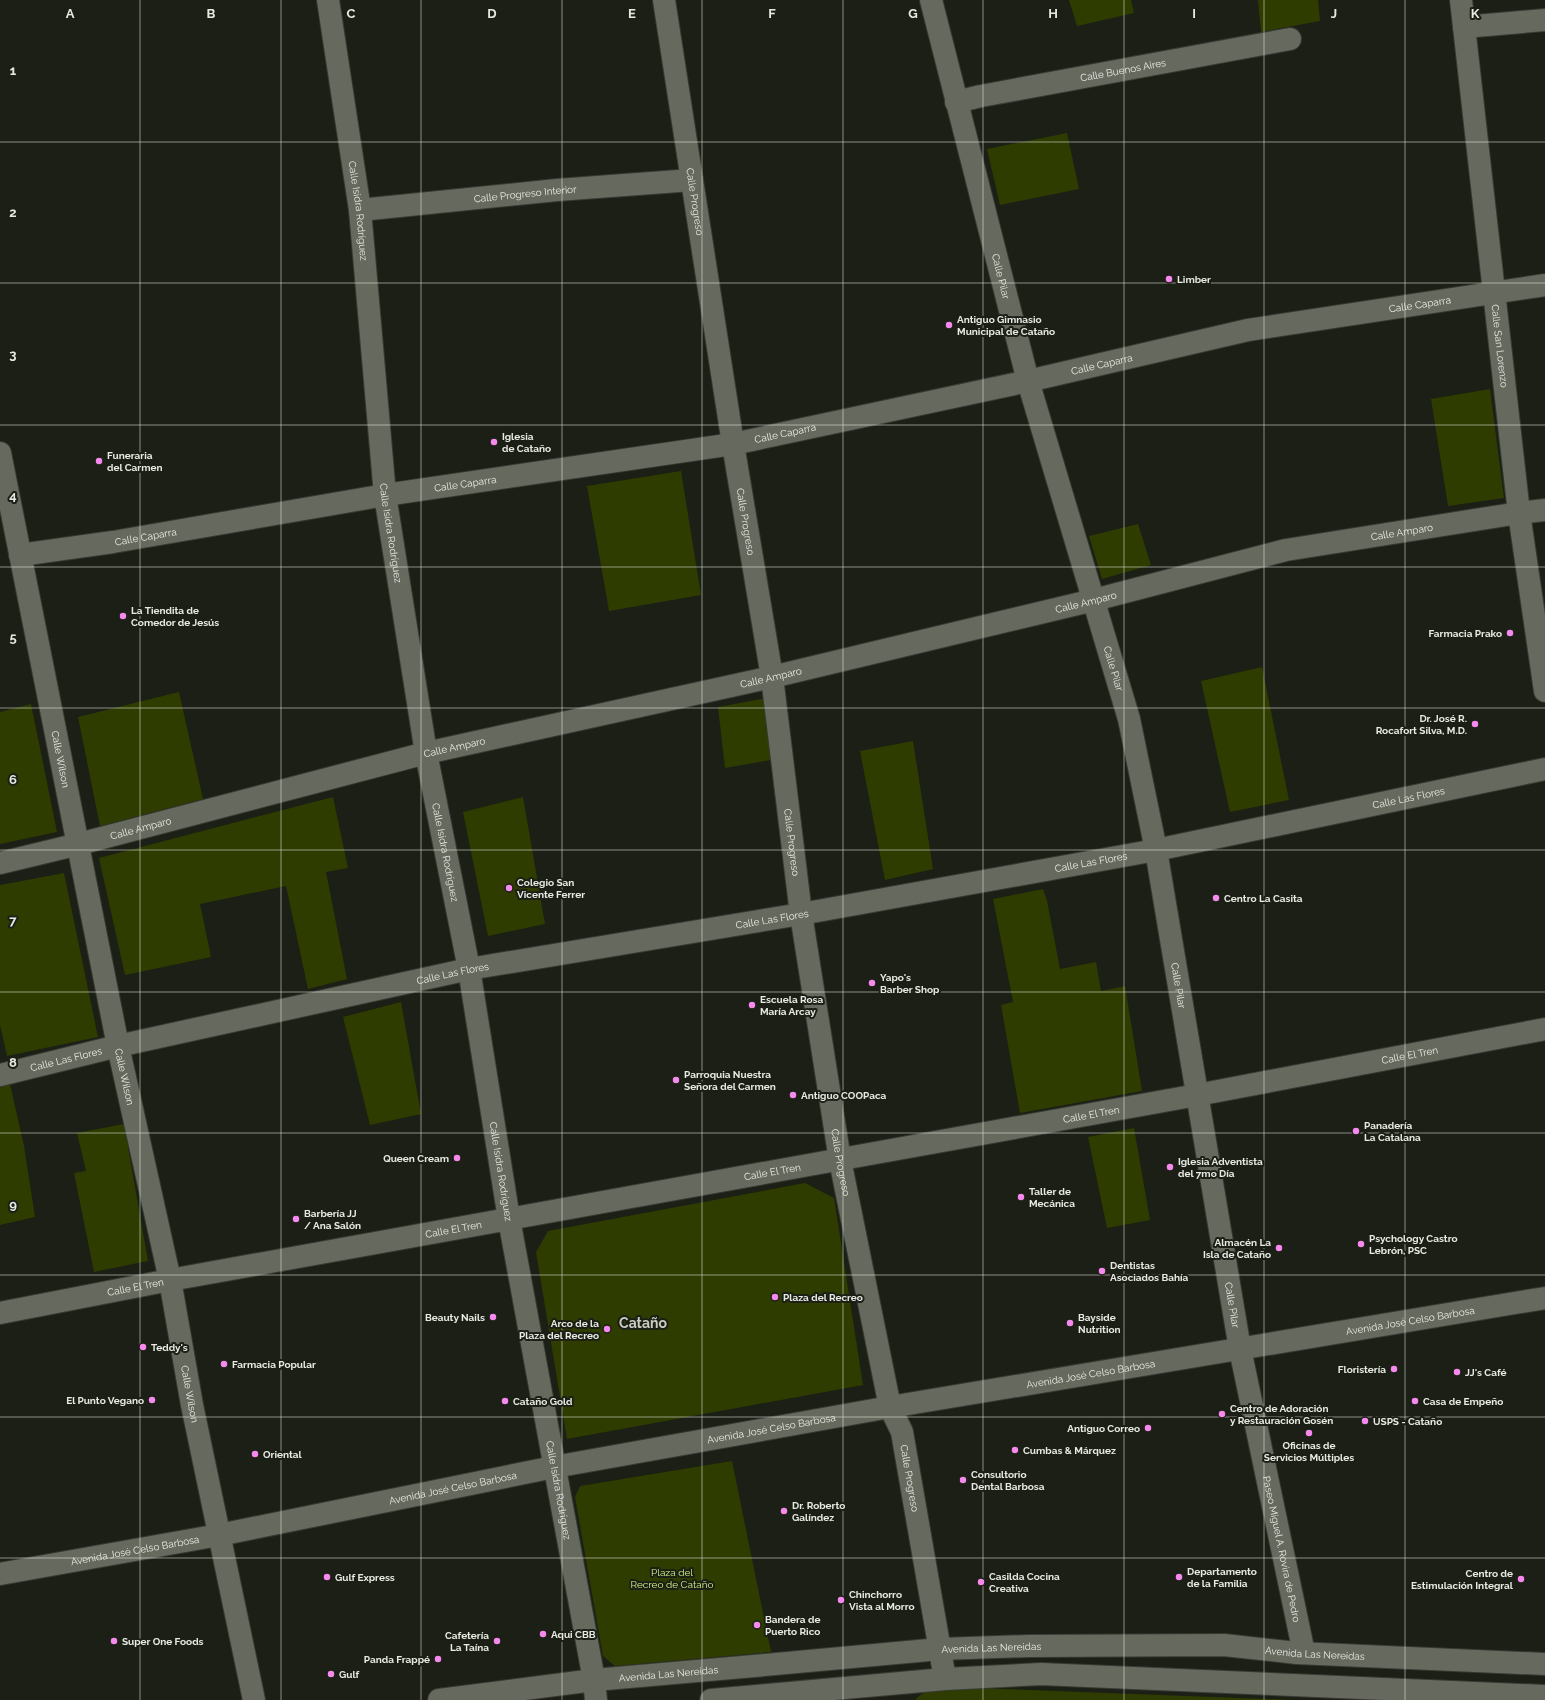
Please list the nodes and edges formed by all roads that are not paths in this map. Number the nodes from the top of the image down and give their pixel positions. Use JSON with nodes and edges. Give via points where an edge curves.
{"nodes":[{"id":1,"x":328,"y":0,"type":"edge"},
{"id":2,"x":664,"y":0,"type":"edge"},
{"id":3,"x":931,"y":0,"type":"edge"},
{"id":4,"x":1461,"y":0,"type":"edge"},
{"id":5,"x":1545,"y":20,"type":"edge"},
{"id":6,"x":1464,"y":27,"type":"junction"},
{"id":7,"x":1290,"y":39,"type":"dead end"},
{"id":8,"x":956,"y":102,"type":"junction"},
{"id":9,"x":692,"y":180,"type":"junction"},
{"id":10,"x":360,"y":210,"type":"junction"},
{"id":11,"x":1545,"y":284,"type":"edge"},
{"id":12,"x":1494,"y":293,"type":"junction"},
{"id":13,"x":1028,"y":381,"type":"junction"},
{"id":14,"x":733,"y":444,"type":"junction"},
{"id":15,"x":0,"y":453,"type":"edge"},
{"id":16,"x":385,"y":495,"type":"junction"},
{"id":17,"x":1545,"y":510,"type":"edge"},
{"id":18,"x":1520,"y":513,"type":"junction"},
{"id":19,"x":20,"y":555,"type":"junction"},
{"id":20,"x":1094,"y":600,"type":"junction"},
{"id":21,"x":772,"y":677,"type":"junction"},
{"id":22,"x":1545,"y":691,"type":"edge"},
{"id":23,"x":426,"y":753,"type":"junction"},
{"id":24,"x":1545,"y":769,"type":"edge"},
{"id":25,"x":79,"y":844,"type":"junction"},
{"id":26,"x":1156,"y":850,"type":"junction"},
{"id":27,"x":0,"y":862,"type":"edge"},
{"id":28,"x":801,"y":914,"type":"junction"},
{"id":29,"x":469,"y":969,"type":"junction"},
{"id":30,"x":1545,"y":1028,"type":"edge"},
{"id":31,"x":118,"y":1046,"type":"junction"},
{"id":32,"x":0,"y":1075,"type":"edge"},
{"id":33,"x":1197,"y":1095,"type":"junction"},
{"id":34,"x":840,"y":1160,"type":"junction"},
{"id":35,"x":509,"y":1219,"type":"junction"},
{"id":36,"x":170,"y":1280,"type":"junction"},
{"id":37,"x":1545,"y":1298,"type":"edge"},
{"id":38,"x":0,"y":1313,"type":"edge"},
{"id":39,"x":1240,"y":1349,"type":"junction"},
{"id":40,"x":890,"y":1407,"type":"junction"},
{"id":41,"x":554,"y":1467,"type":"junction"},
{"id":42,"x":219,"y":1535,"type":"junction"},
{"id":43,"x":0,"y":1574,"type":"edge"},
{"id":44,"x":940,"y":1649,"type":"junction"},
{"id":45,"x":1304,"y":1654,"type":"junction"},
{"id":46,"x":1545,"y":1664,"type":"edge"},
{"id":47,"x":945,"y":1679,"type":"junction"},
{"id":48,"x":595,"y":1690,"type":"edge"},
{"id":49,"x":1545,"y":1696,"type":"edge"},
{"id":50,"x":254,"y":1700,"type":"edge"},
{"id":51,"x":439,"y":1700,"type":"edge"},
{"id":52,"x":711,"y":1700,"type":"edge"}],
"edges":[{"from":1,"to":10,"type":"street","name":"Calle Isidra Rodríguez"},
{"from":2,"to":9,"type":"street","name":"Calle Progreso"},
{"from":3,"to":8,"type":"street","name":"Calle Pilar"},
{"from":4,"to":6,"type":"street","name":"Calle San Lorenzo"},
{"from":5,"to":6,"type":"street"},
{"from":6,"to":12,"type":"street","name":"Calle San Lorenzo"},
{"from":7,"to":8,"type":"street","name":"Calle Buenos Aires"},
{"from":8,"to":13,"type":"street","name":"Calle Pilar"},
{"from":9,"to":10,"type":"street","name":"Calle Progreso Interior","via":[[556,190]]},
{"from":9,"to":14,"type":"street","name":"Calle Progreso"},
{"from":10,"to":16,"type":"street","name":"Calle Isidra Rodríguez"},
{"from":11,"to":12,"type":"street","name":"Calle Caparra"},
{"from":12,"to":13,"type":"street","name":"Calle Caparra","via":[[1248,330]]},
{"from":12,"to":18,"type":"street","name":"Calle San Lorenzo"},
{"from":13,"to":14,"type":"street","name":"Calle Caparra"},
{"from":13,"to":20,"type":"street","name":"Calle Pilar"},
{"from":14,"to":16,"type":"street","name":"Calle Caparra"},
{"from":14,"to":21,"type":"street","name":"Calle Progreso"},
{"from":15,"to":19,"type":"street","name":"Calle Wilson"},
{"from":16,"to":19,"type":"street","name":"Calle Caparra","via":[[113,542]]},
{"from":16,"to":23,"type":"street","name":"Calle Isidra Rodríguez"},
{"from":17,"to":18,"type":"street","name":"Calle Amparo"},
{"from":18,"to":20,"type":"street","name":"Calle Amparo","via":[[1286,550]]},
{"from":18,"to":22,"type":"street","name":"Calle San Lorenzo"},
{"from":19,"to":25,"type":"street","name":"Calle Wilson"},
{"from":20,"to":21,"type":"street","name":"Calle Amparo"},
{"from":20,"to":26,"type":"street","name":"Calle Pilar","via":[[1129,719]]},
{"from":21,"to":23,"type":"street","name":"Calle Amparo"},
{"from":21,"to":28,"type":"street","name":"Calle Progreso"},
{"from":23,"to":25,"type":"street","name":"Calle Amparo"},
{"from":23,"to":29,"type":"street","name":"Calle Isidra Rodríguez"},
{"from":24,"to":26,"type":"street","name":"Calle Las Flores"},
{"from":25,"to":27,"type":"street","name":"Calle Amparo"},
{"from":25,"to":31,"type":"street","name":"Calle Wilson"},
{"from":26,"to":28,"type":"street","name":"Calle Las Flores"},
{"from":26,"to":33,"type":"street","name":"Calle Pilar"},
{"from":28,"to":29,"type":"street","name":"Calle Las Flores"},
{"from":28,"to":34,"type":"street","name":"Calle Progreso"},
{"from":29,"to":31,"type":"street","name":"Calle Las Flores"},
{"from":29,"to":35,"type":"street","name":"Calle Isidra Rodríguez"},
{"from":30,"to":33,"type":"street","name":"Calle El Tren"},
{"from":31,"to":32,"type":"street","name":"Calle Las Flores"},
{"from":31,"to":36,"type":"street","name":"Calle Wilson"},
{"from":33,"to":34,"type":"street","name":"Calle El Tren"},
{"from":33,"to":39,"type":"street","name":"Calle Pilar"},
{"from":34,"to":35,"type":"street","name":"Calle El Tren"},
{"from":34,"to":40,"type":"street","name":"Calle Progreso"},
{"from":35,"to":36,"type":"street","name":"Calle El Tren"},
{"from":35,"to":41,"type":"street","name":"Calle Isidra Rodríguez"},
{"from":36,"to":38,"type":"street","name":"Calle El Tren"},
{"from":36,"to":42,"type":"street","name":"Calle Wilson"},
{"from":37,"to":39,"type":"street","name":"Avenida José Celso Barbosa"},
{"from":39,"to":40,"type":"street","name":"Avenida José Celso Barbosa"},
{"from":39,"to":45,"type":"street","name":"Paseo Miguel A. Rovira de Pedro"},
{"from":40,"to":41,"type":"street","name":"Avenida José Celso Barbosa"},
{"from":40,"to":44,"type":"street","name":"Calle Progreso","via":[[902,1432]]},
{"from":41,"to":42,"type":"street","name":"Avenida José Celso Barbosa"},
{"from":41,"to":48,"type":"street","name":"Calle Isidra Rodríguez"},
{"from":42,"to":43,"type":"street","name":"Avenida José Celso Barbosa"},
{"from":42,"to":50,"type":"street","name":"Calle Wilson"},
{"from":44,"to":45,"type":"street","name":"Avenida Las Nereidas","via":[[1224,1645]]},
{"from":44,"to":47,"type":"street","name":"Calle Progreso"},
{"from":44,"to":48,"type":"street","name":"Avenida Las Nereidas"},
{"from":45,"to":46,"type":"street","name":"Avenida Las Nereidas"},
{"from":47,"to":49,"type":"street","via":[[1041,1674]]},
{"from":47,"to":52,"type":"street"},
{"from":48,"to":51,"type":"street","name":"Avenida Las Nereidas"}]}
